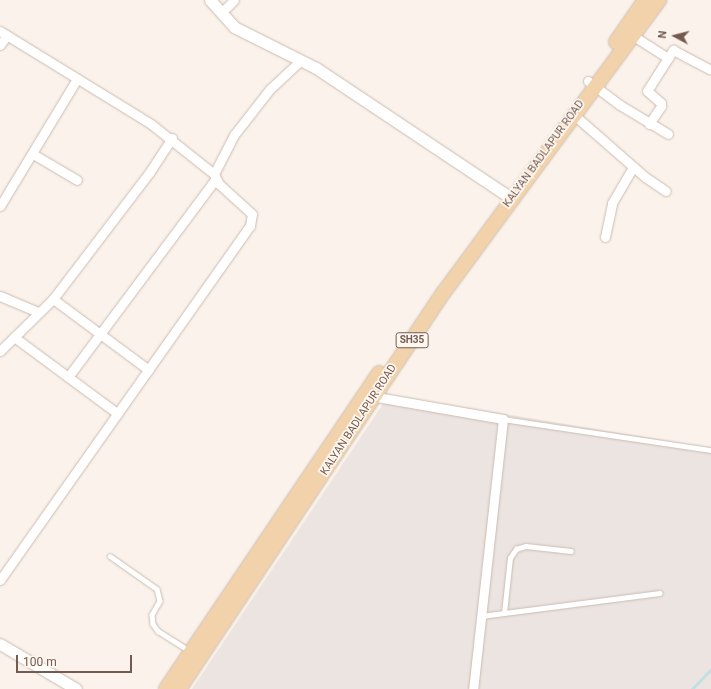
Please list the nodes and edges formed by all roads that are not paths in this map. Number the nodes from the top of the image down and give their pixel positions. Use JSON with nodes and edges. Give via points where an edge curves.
{"nodes":[{"id":1,"x":210,"y":0,"type":"edge"},
{"id":2,"x":234,"y":0,"type":"edge"},
{"id":3,"x":646,"y":0,"type":"edge"},
{"id":4,"x":660,"y":0,"type":"edge"},
{"id":5,"x":221,"y":12,"type":"junction"},
{"id":6,"x":3,"y":33,"type":"edge"},
{"id":7,"x":632,"y":35,"type":"junction"},
{"id":8,"x":0,"y":45,"type":"edge"},
{"id":9,"x":668,"y":58,"type":"junction"},
{"id":10,"x":300,"y":61,"type":"junction"},
{"id":11,"x":709,"y":69,"type":"dead end"},
{"id":12,"x":77,"y":79,"type":"junction"},
{"id":13,"x":591,"y":83,"type":"junction"},
{"id":14,"x":573,"y":114,"type":"junction"},
{"id":15,"x":649,"y":124,"type":"junction"},
{"id":16,"x":668,"y":134,"type":"dead end"},
{"id":17,"x":172,"y":138,"type":"junction"},
{"id":18,"x":33,"y":154,"type":"junction"},
{"id":19,"x":633,"y":167,"type":"junction"},
{"id":20,"x":215,"y":177,"type":"junction"},
{"id":21,"x":77,"y":180,"type":"dead end"},
{"id":22,"x":666,"y":191,"type":"dead end"},
{"id":23,"x":508,"y":196,"type":"junction"},
{"id":24,"x":0,"y":206,"type":"edge"},
{"id":25,"x":605,"y":237,"type":"dead end"},
{"id":26,"x":0,"y":296,"type":"edge"},
{"id":27,"x":53,"y":299,"type":"junction"},
{"id":28,"x":38,"y":312,"type":"junction"},
{"id":29,"x":100,"y":334,"type":"junction"},
{"id":30,"x":14,"y":337,"type":"junction"},
{"id":31,"x":0,"y":351,"type":"edge"},
{"id":32,"x":149,"y":370,"type":"junction"},
{"id":33,"x":68,"y":377,"type":"junction"},
{"id":34,"x":369,"y":395,"type":"junction"},
{"id":35,"x":118,"y":414,"type":"junction"},
{"id":36,"x":503,"y":419,"type":"junction"},
{"id":37,"x":711,"y":450,"type":"edge"},
{"id":38,"x":571,"y":552,"type":"dead end"},
{"id":39,"x":110,"y":556,"type":"dead end"},
{"id":40,"x":0,"y":580,"type":"edge"},
{"id":41,"x":660,"y":593,"type":"dead end"},
{"id":42,"x":504,"y":613,"type":"junction"},
{"id":43,"x":480,"y":616,"type":"junction"},
{"id":44,"x":0,"y":644,"type":"edge"},
{"id":45,"x":190,"y":651,"type":"junction"},
{"id":46,"x":76,"y":689,"type":"edge"},
{"id":47,"x":166,"y":689,"type":"edge"},
{"id":48,"x":179,"y":689,"type":"edge"},
{"id":49,"x":473,"y":689,"type":"edge"}],
"edges":[{"from":1,"to":5,"type":"street"},
{"from":2,"to":5,"type":"street"},
{"from":3,"to":13,"type":"main road","name":"KALYAN BADLAPUR ROAD","number":"SH35"},
{"from":4,"to":7,"type":"main road","name":"KALYAN BADLAPUR ROAD","number":"SH35"},
{"from":5,"to":10,"type":"street","via":[[234,27]]},
{"from":6,"to":8,"type":"street"},
{"from":6,"to":12,"type":"street"},
{"from":7,"to":9,"type":"street"},
{"from":7,"to":13,"type":"main road","name":"KALYAN BADLAPUR ROAD","number":"SH35"},
{"from":9,"to":11,"type":"street","via":[[675,50]]},
{"from":9,"to":15,"type":"street","via":[[647,91],[661,103]]},
{"from":10,"to":20,"type":"street","via":[[270,89],[234,135]]},
{"from":10,"to":23,"type":"street","via":[[316,68]]},
{"from":12,"to":17,"type":"street"},
{"from":12,"to":18,"type":"street"},
{"from":13,"to":14,"type":"main road","name":"KALYAN BADLAPUR ROAD","number":"SH35"},
{"from":13,"to":15,"type":"street"},
{"from":13,"to":23,"type":"main road","name":"KALYAN BADLAPUR ROAD","number":"SH35"},
{"from":14,"to":19,"type":"street"},
{"from":14,"to":23,"type":"main road","name":"KALYAN BADLAPUR ROAD","number":"SH35"},
{"from":15,"to":16,"type":"street"},
{"from":17,"to":20,"type":"street"},
{"from":17,"to":27,"type":"street","via":[[149,173]]},
{"from":18,"to":21,"type":"street"},
{"from":18,"to":24,"type":"street"},
{"from":19,"to":22,"type":"street"},
{"from":19,"to":25,"type":"street","via":[[612,203]]},
{"from":20,"to":29,"type":"street"},
{"from":20,"to":32,"type":"street","via":[[249,210],[253,219]]},
{"from":23,"to":34,"type":"main road","name":"KALYAN BADLAPUR ROAD","number":"SH35"},
{"from":26,"to":28,"type":"street"},
{"from":27,"to":28,"type":"street"},
{"from":27,"to":29,"type":"street"},
{"from":28,"to":30,"type":"street"},
{"from":29,"to":32,"type":"street"},
{"from":29,"to":33,"type":"street"},
{"from":30,"to":31,"type":"street"},
{"from":30,"to":33,"type":"street"},
{"from":32,"to":35,"type":"street"},
{"from":33,"to":35,"type":"street"},
{"from":34,"to":36,"type":"street"},
{"from":34,"to":45,"type":"main road","name":"KALYAN BADLAPUR ROAD","number":"SH35"},
{"from":34,"to":48,"type":"main road","name":"KALYAN BADLAPUR ROAD","number":"SH35"},
{"from":35,"to":40,"type":"street"},
{"from":36,"to":37,"type":"lane"},
{"from":36,"to":43,"type":"street"},
{"from":38,"to":42,"type":"lane","via":[[526,546],[516,549],[510,558]]},
{"from":39,"to":45,"type":"lane","via":[[157,589],[160,601],[152,615],[152,624],[158,631]]},
{"from":41,"to":42,"type":"lane"},
{"from":42,"to":43,"type":"lane"},
{"from":43,"to":49,"type":"street"},
{"from":44,"to":46,"type":"street"},
{"from":45,"to":47,"type":"main road","name":"KALYAN BADLAPUR ROAD","number":"SH35"}]}
